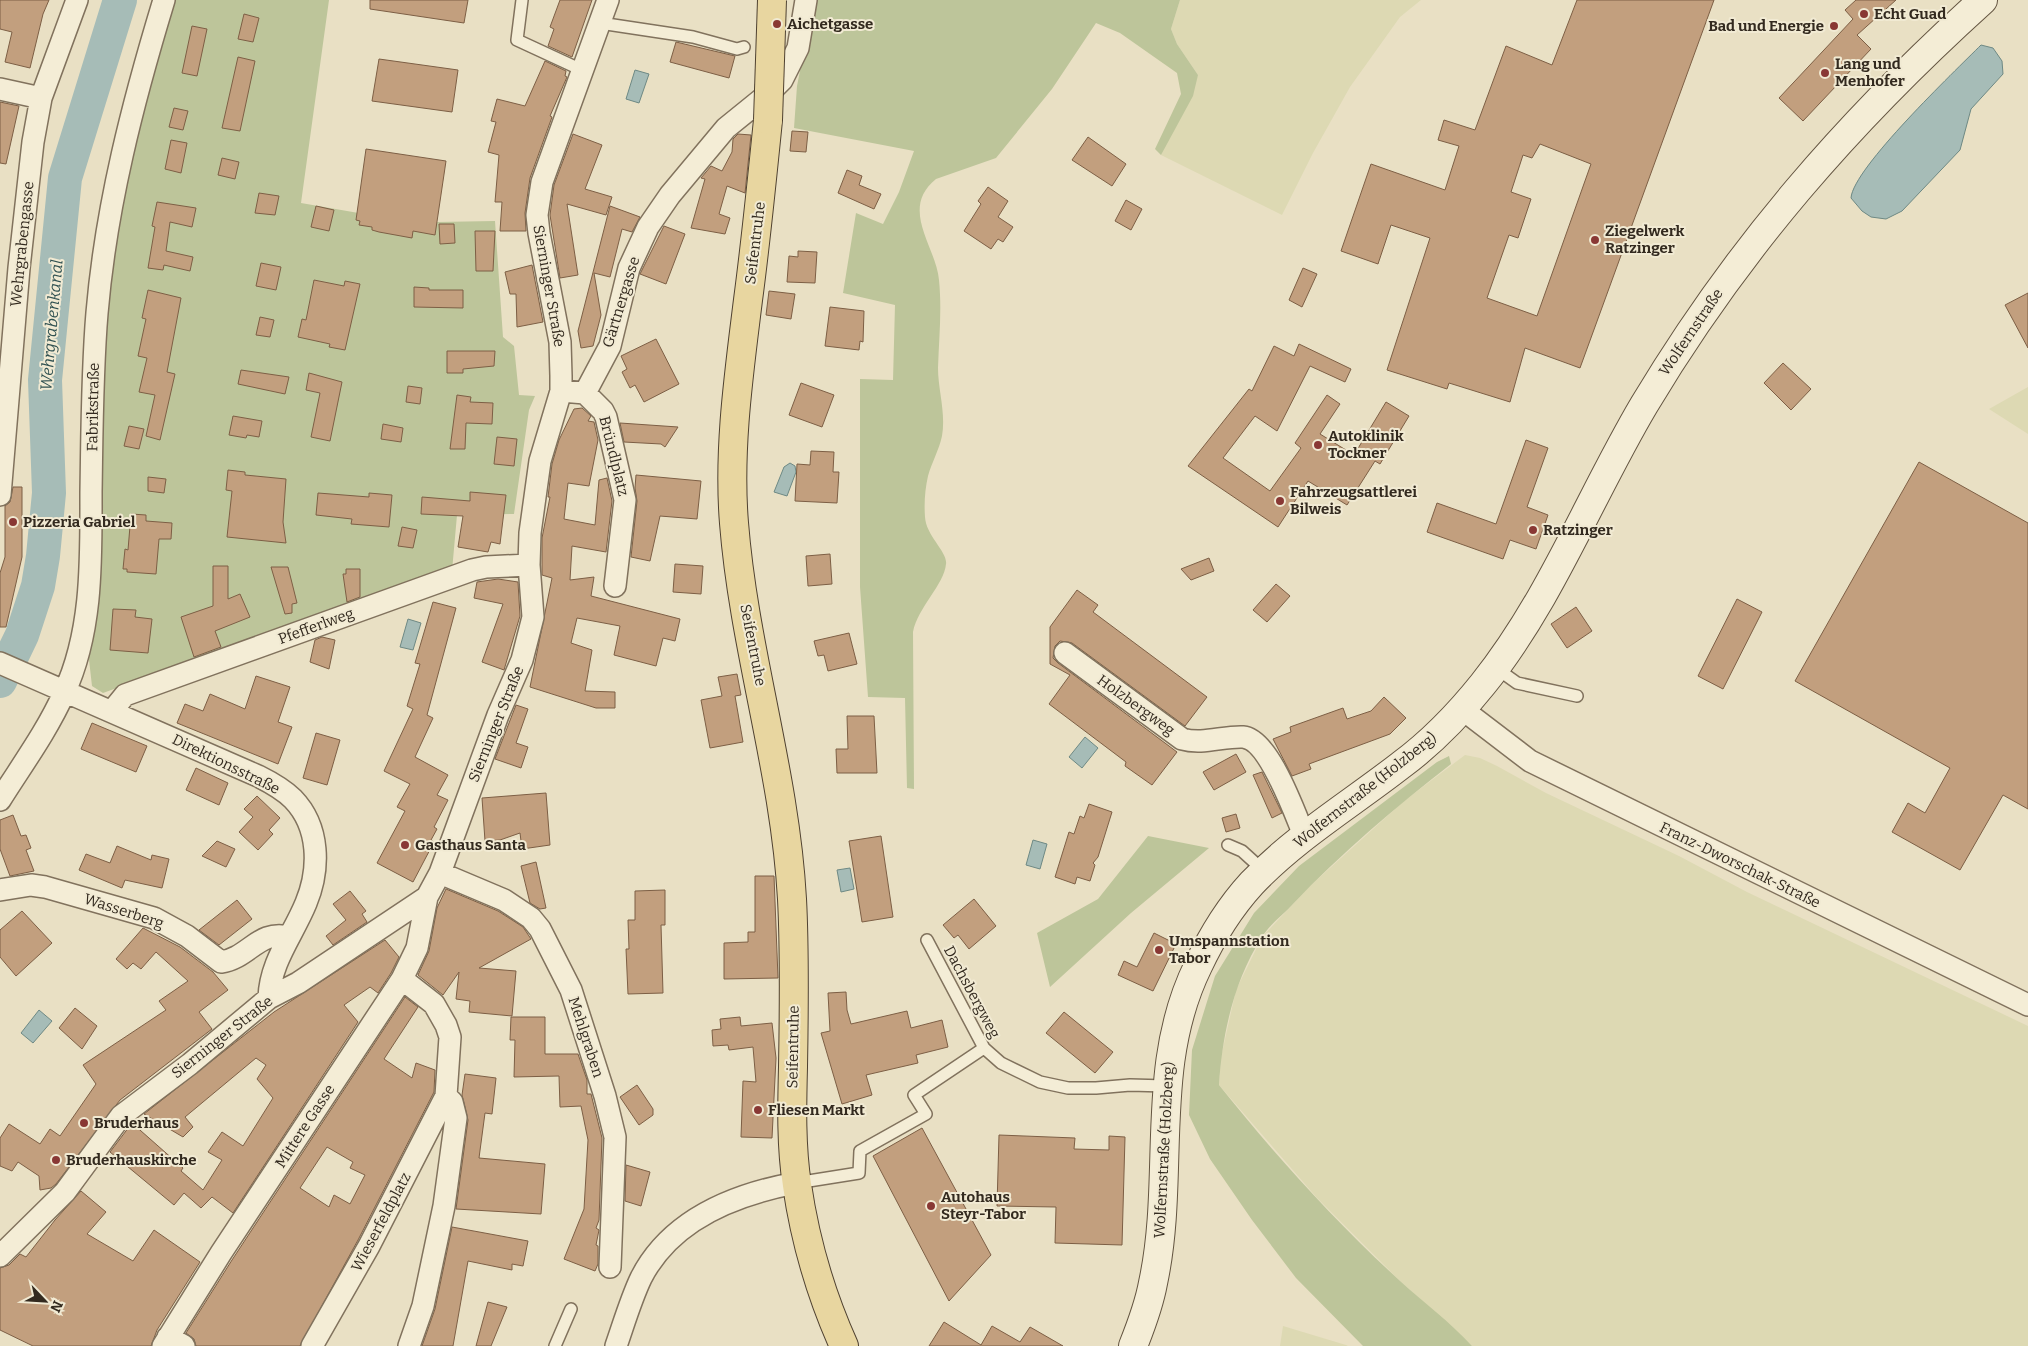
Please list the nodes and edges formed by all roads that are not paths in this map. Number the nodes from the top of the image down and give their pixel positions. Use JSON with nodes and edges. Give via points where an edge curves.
{"nodes":[{"id":1,"x":77,"y":0,"type":"edge"},
{"id":2,"x":164,"y":0,"type":"edge"},
{"id":3,"x":522,"y":0,"type":"edge"},
{"id":4,"x":608,"y":0,"type":"edge"},
{"id":5,"x":772,"y":0,"type":"edge"},
{"id":6,"x":806,"y":0,"type":"edge"},
{"id":7,"x":1983,"y":0,"type":"edge"},
{"id":8,"x":600,"y":23,"type":"junction"},
{"id":9,"x":744,"y":47,"type":"dead end"},
{"id":10,"x":584,"y":71,"type":"junction"},
{"id":11,"x":0,"y":89,"type":"edge"},
{"id":12,"x":41,"y":98,"type":"junction"},
{"id":13,"x":761,"y":113,"type":"junction"},
{"id":14,"x":561,"y":392,"type":"junction"},
{"id":15,"x":585,"y":393,"type":"junction"},
{"id":16,"x":0,"y":495,"type":"edge"},
{"id":17,"x":529,"y":565,"type":"junction"},
{"id":18,"x":615,"y":586,"type":"dead end"},
{"id":19,"x":1065,"y":653,"type":"dead end"},
{"id":20,"x":0,"y":663,"type":"edge"},
{"id":21,"x":1496,"y":668,"type":"junction"},
{"id":22,"x":64,"y":692,"type":"junction"},
{"id":23,"x":1578,"y":696,"type":"dead end"},
{"id":24,"x":1462,"y":709,"type":"junction"},
{"id":25,"x":112,"y":711,"type":"junction"},
{"id":26,"x":0,"y":800,"type":"edge"},
{"id":27,"x":1304,"y":836,"type":"junction"},
{"id":28,"x":1228,"y":845,"type":"dead end"},
{"id":29,"x":1264,"y":871,"type":"junction"},
{"id":30,"x":440,"y":874,"type":"junction"},
{"id":31,"x":0,"y":890,"type":"edge"},
{"id":32,"x":427,"y":897,"type":"junction"},
{"id":33,"x":289,"y":936,"type":"junction"},
{"id":34,"x":927,"y":940,"type":"dead end"},
{"id":35,"x":405,"y":974,"type":"junction"},
{"id":36,"x":269,"y":998,"type":"junction"},
{"id":37,"x":2028,"y":1006,"type":"edge"},
{"id":38,"x":984,"y":1048,"type":"junction"},
{"id":39,"x":1166,"y":1086,"type":"junction"},
{"id":40,"x":446,"y":1096,"type":"junction"},
{"id":41,"x":796,"y":1183,"type":"junction"},
{"id":42,"x":0,"y":1256,"type":"edge"},
{"id":43,"x":610,"y":1267,"type":"dead end"},
{"id":44,"x":571,"y":1309,"type":"dead end"},
{"id":45,"x":172,"y":1343,"type":"edge"},
{"id":46,"x":312,"y":1346,"type":"edge"},
{"id":47,"x":409,"y":1346,"type":"edge"},
{"id":48,"x":555,"y":1346,"type":"edge"},
{"id":49,"x":616,"y":1346,"type":"edge"},
{"id":50,"x":844,"y":1346,"type":"edge"},
{"id":51,"x":1133,"y":1346,"type":"edge"}],
"edges":[{"from":1,"to":12,"type":"street","name":"Wehrgrabengasse"},
{"from":2,"to":22,"type":"street","name":"Fabrikstraße","via":[[119,166],[106,238],[94,366],[90,582],[80,646]]},
{"from":3,"to":10,"type":"lane","via":[[517,40]]},
{"from":4,"to":8,"type":"street","name":"Sierninger Straße"},
{"from":5,"to":13,"type":"main road","name":"Seifentruhe","bridge":true},
{"from":6,"to":13,"type":"street","via":[[798,48],[789,69]]},
{"from":7,"to":21,"type":"main road","name":"Wolfernstraße","via":[[1845,133],[1789,198],[1720,288],[1643,406],[1544,591]]},
{"from":8,"to":9,"type":"lane","via":[[693,37],[737,49]]},
{"from":8,"to":10,"type":"street","name":"Sierninger Straße"},
{"from":10,"to":14,"type":"street","name":"Sierninger Straße","via":[[542,182],[537,215],[560,342]]},
{"from":11,"to":12,"type":"street"},
{"from":12,"to":16,"type":"street","name":"Wehrgrabengasse","via":[[19,268]]},
{"from":13,"to":15,"type":"street","name":"Gärtnergasse","via":[[726,128],[652,220],[629,268],[610,346]]},
{"from":13,"to":41,"type":"main road","name":"Seifentruhe","via":[[759,215],[733,449],[734,521],[741,584],[770,732],[788,848],[793,926],[792,1116]]},
{"from":14,"to":15,"type":"street"},
{"from":14,"to":17,"type":"street","name":"Sierninger Straße","via":[[540,461]]},
{"from":15,"to":18,"type":"street","name":"Bründlplatz","via":[[606,417],[625,500]]},
{"from":17,"to":25,"type":"street","name":"Pfefferlweg","via":[[472,570],[125,695]]},
{"from":17,"to":30,"type":"street","name":"Sierninger Straße","via":[[534,603],[529,638]]},
{"from":19,"to":27,"type":"street","name":"Holzbergweg","via":[[1182,739],[1193,742],[1245,737],[1260,745],[1273,766]]},
{"from":20,"to":22,"type":"street","name":"Direktionsstraße"},
{"from":21,"to":23,"type":"lane","via":[[1517,683]]},
{"from":21,"to":24,"type":"main road","name":"Wolfernstraße"},
{"from":22,"to":25,"type":"street","name":"Direktionsstraße"},
{"from":22,"to":26,"type":"street","name":"Fabrikstraße","via":[[35,746]]},
{"from":24,"to":27,"type":"main road","name":"Wolfernstraße (Holzberg)","via":[[1440,733],[1404,763]]},
{"from":24,"to":37,"type":"street","name":"Franz-Dworschak-Straße","via":[[1530,761]]},
{"from":25,"to":33,"type":"street","name":"Direktionsstraße","via":[[258,776],[293,799],[313,832],[316,867],[306,904]]},
{"from":27,"to":29,"type":"main road","name":"Wolfernstraße (Holzberg)"},
{"from":28,"to":29,"type":"lane","via":[[1242,851]]},
{"from":29,"to":39,"type":"main road","name":"Wolfernstraße (Holzberg)","via":[[1235,903],[1198,965],[1177,1021]]},
{"from":30,"to":32,"type":"street","name":"Sierninger Straße"},
{"from":30,"to":43,"type":"street","name":"Mehlgraben","via":[[504,900],[531,918],[572,990],[615,1137]]},
{"from":31,"to":33,"type":"street","name":"Wasserberg","via":[[31,885],[154,918],[187,936],[221,962],[239,956],[270,935]]},
{"from":32,"to":35,"type":"street","name":"Mittere Gasse","via":[[417,948]]},
{"from":32,"to":36,"type":"street","name":"Sierninger Straße","via":[[298,983]]},
{"from":33,"to":36,"type":"street","name":"Direktionsstraße","via":[[272,971]]},
{"from":34,"to":38,"type":"lane","name":"Dachsbergweg"},
{"from":35,"to":40,"type":"street","name":"Wieserfeldplatz","via":[[434,1004],[446,1025],[450,1037]]},
{"from":35,"to":45,"type":"street","name":"Mittere Gasse"},
{"from":36,"to":42,"type":"street","name":"Sierninger Straße","via":[[197,1059],[121,1116],[65,1192]]},
{"from":38,"to":39,"type":"lane","name":"Dachsbergweg","via":[[1000,1062],[1040,1082],[1068,1088]]},
{"from":38,"to":41,"type":"lane","via":[[914,1095],[926,1114],[860,1151],[859,1173]]},
{"from":39,"to":51,"type":"main road","name":"Wolfernstraße (Holzberg)","via":[[1159,1248],[1153,1284]]},
{"from":40,"to":46,"type":"street","name":"Wieserfeldplatz","via":[[369,1246]]},
{"from":40,"to":47,"type":"street","name":"Wieserfeldplatz","via":[[452,1102],[456,1118],[445,1198],[435,1257]]},
{"from":41,"to":49,"type":"street","via":[[741,1196],[690,1223],[669,1242],[642,1277]]},
{"from":41,"to":50,"type":"main road","name":"Seifentruhe","via":[[804,1227],[821,1287]]},
{"from":44,"to":48,"type":"lane"}]}
